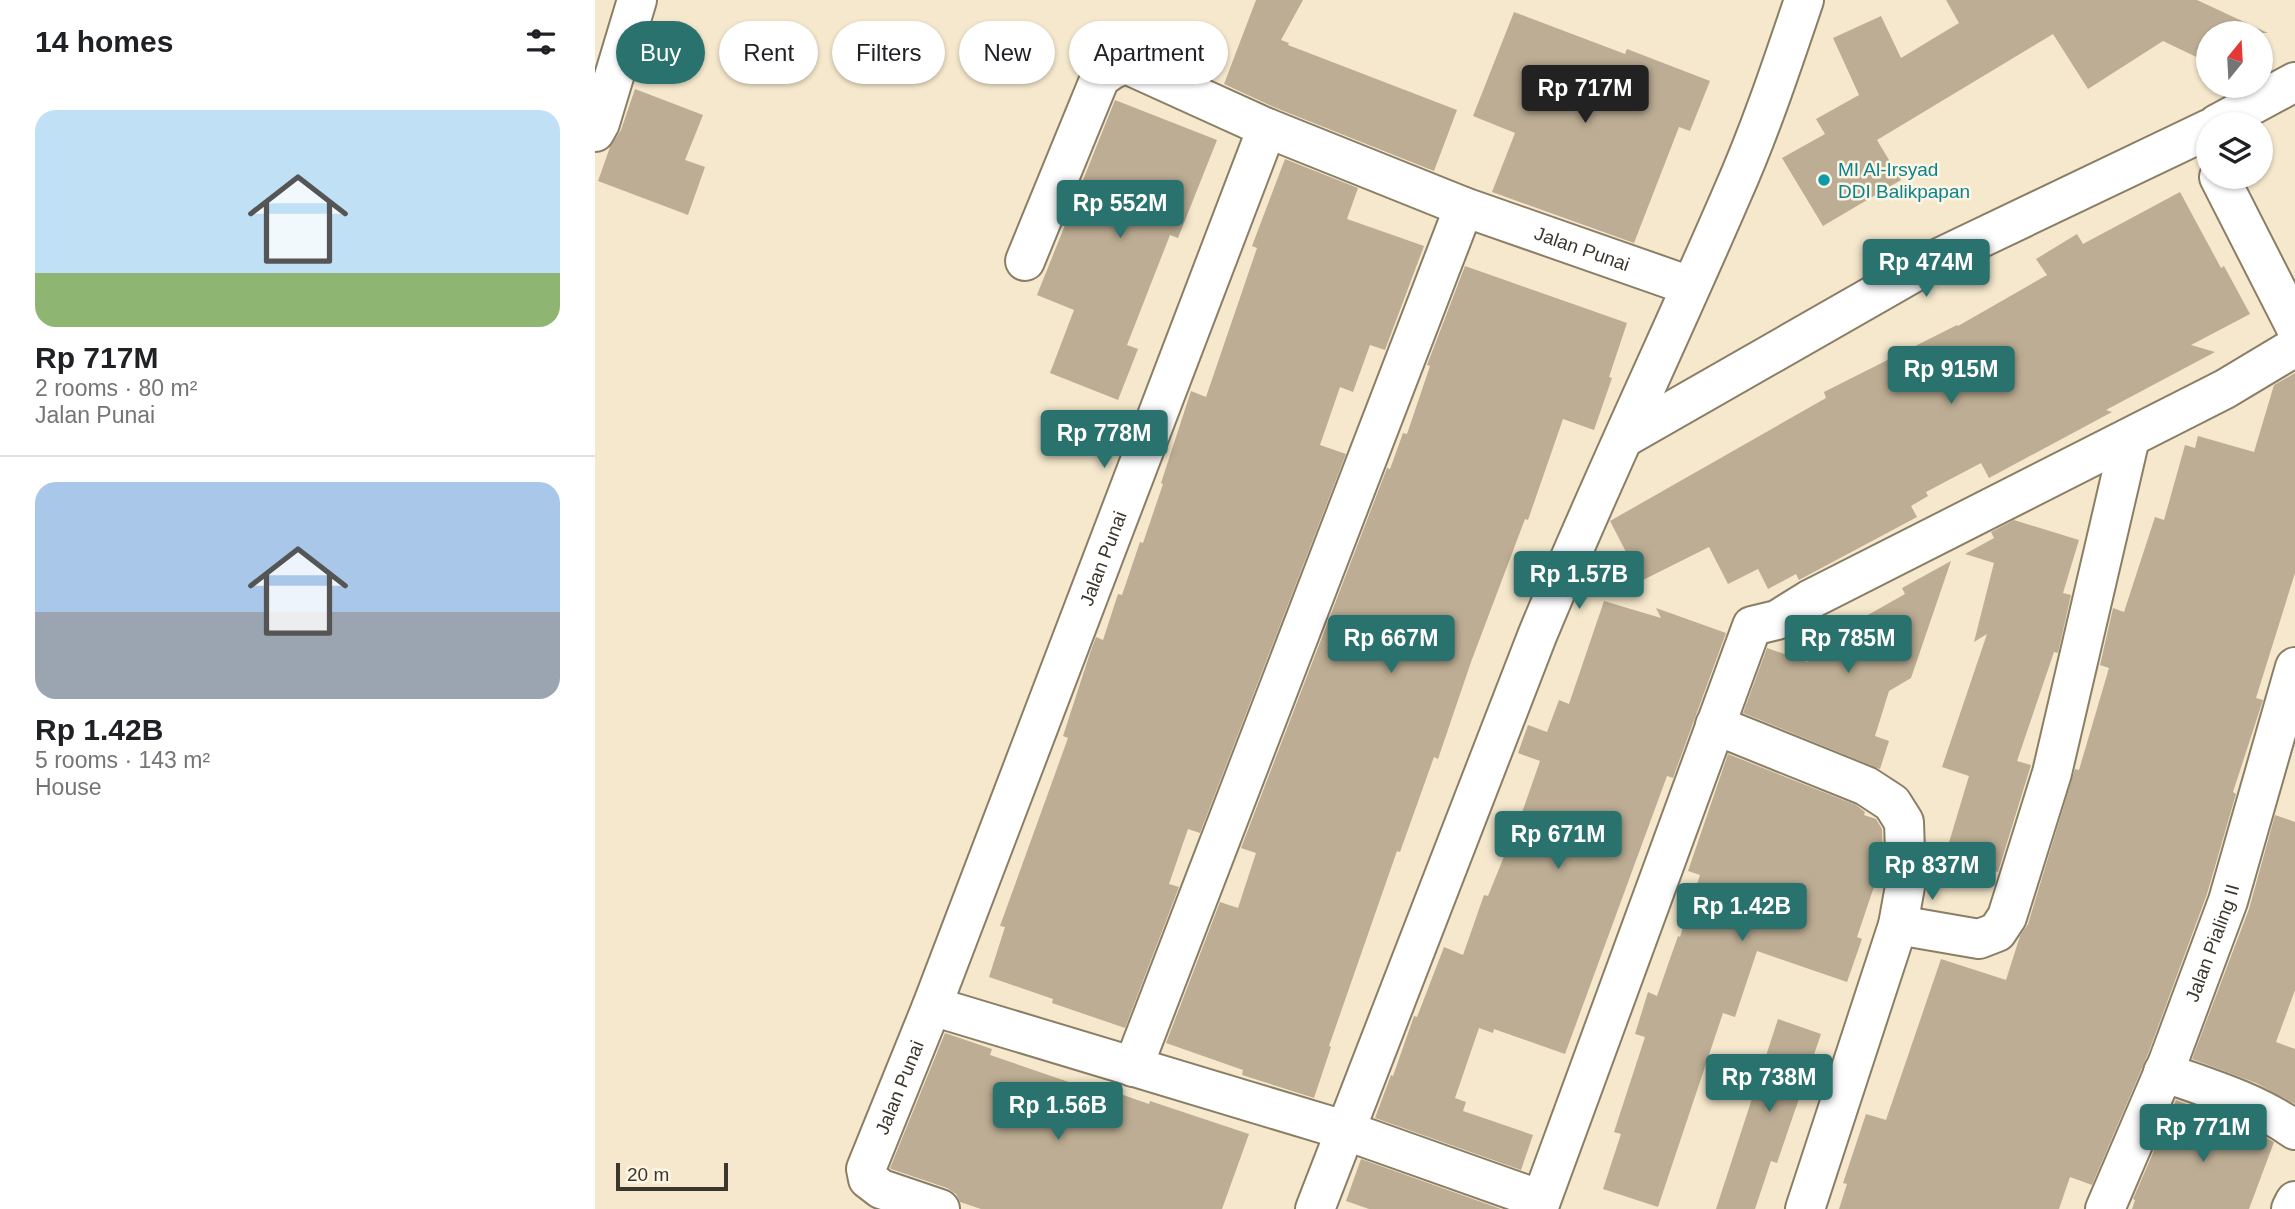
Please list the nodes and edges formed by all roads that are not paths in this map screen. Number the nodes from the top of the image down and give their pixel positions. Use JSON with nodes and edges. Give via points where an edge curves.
{"nodes":[{"id":1,"x":637,"y":0,"type":"edge"},
{"id":2,"x":1804,"y":0,"type":"edge"},
{"id":3,"x":2295,"y":82,"type":"edge"},
{"id":4,"x":2247,"y":112,"type":"edge"},
{"id":5,"x":1266,"y":128,"type":"junction"},
{"id":6,"x":595,"y":131,"type":"edge"},
{"id":7,"x":2196,"y":141,"type":"edge"},
{"id":8,"x":2225,"y":189,"type":"edge"},
{"id":9,"x":1464,"y":207,"type":"junction"},
{"id":10,"x":1025,"y":261,"type":"dead end"},
{"id":11,"x":1690,"y":286,"type":"junction"},
{"id":12,"x":2295,"y":326,"type":"edge"},
{"id":13,"x":2295,"y":347,"type":"edge"},
{"id":14,"x":1624,"y":438,"type":"junction"},
{"id":15,"x":2130,"y":438,"type":"junction"},
{"id":16,"x":2295,"y":667,"type":"edge"},
{"id":17,"x":1715,"y":725,"type":"junction"},
{"id":18,"x":1898,"y":925,"type":"junction"},
{"id":19,"x":932,"y":1006,"type":"junction"},
{"id":20,"x":1133,"y":1067,"type":"junction"},
{"id":21,"x":2163,"y":1072,"type":"junction"},
{"id":22,"x":1344,"y":1130,"type":"junction"},
{"id":23,"x":2295,"y":1130,"type":"edge"},
{"id":24,"x":2295,"y":1201,"type":"edge"},
{"id":25,"x":1540,"y":1205,"type":"edge"},
{"id":26,"x":940,"y":1209,"type":"edge"},
{"id":27,"x":1315,"y":1209,"type":"edge"},
{"id":28,"x":1805,"y":1209,"type":"edge"},
{"id":29,"x":2105,"y":1209,"type":"edge"},
{"id":30,"x":2291,"y":1209,"type":"edge"}],
"edges":[{"from":1,"to":6,"type":"street"},
{"from":2,"to":11,"type":"street","via":[[1739,178]]},
{"from":3,"to":4,"type":"street"},
{"from":5,"to":9,"type":"street","name":"Jalan Punai"},
{"from":5,"to":10,"type":"street","via":[[1126,64],[1113,69],[1100,78]]},
{"from":5,"to":19,"type":"street","name":"Jalan Punai"},
{"from":7,"to":14,"type":"street","via":[[1939,258]]},
{"from":8,"to":12,"type":"street"},
{"from":9,"to":11,"type":"street","name":"Jalan Punai"},
{"from":9,"to":20,"type":"street"},
{"from":11,"to":14,"type":"street"},
{"from":13,"to":15,"type":"street"},
{"from":14,"to":22,"type":"street","via":[[1537,636]]},
{"from":15,"to":17,"type":"street","via":[[1777,620],[1752,626]]},
{"from":15,"to":18,"type":"street","via":[[2052,773],[2007,918],[1997,932],[1979,939]]},
{"from":16,"to":21,"type":"street","name":"Jalan Pialing II","via":[[2228,901]]},
{"from":17,"to":18,"type":"street","via":[[1865,786],[1892,803],[1904,822],[1906,881]]},
{"from":17,"to":25,"type":"street"},
{"from":18,"to":28,"type":"street"},
{"from":19,"to":20,"type":"street"},
{"from":19,"to":26,"type":"street","name":"Jalan Punai","via":[[866,1169],[868,1179],[881,1189]]},
{"from":20,"to":22,"type":"street"},
{"from":21,"to":23,"type":"street","via":[[2230,1096]]},
{"from":21,"to":29,"type":"street","name":"Jalan Pialing II"},
{"from":22,"to":25,"type":"street"},
{"from":22,"to":27,"type":"street"},
{"from":24,"to":30,"type":"street"}]}
